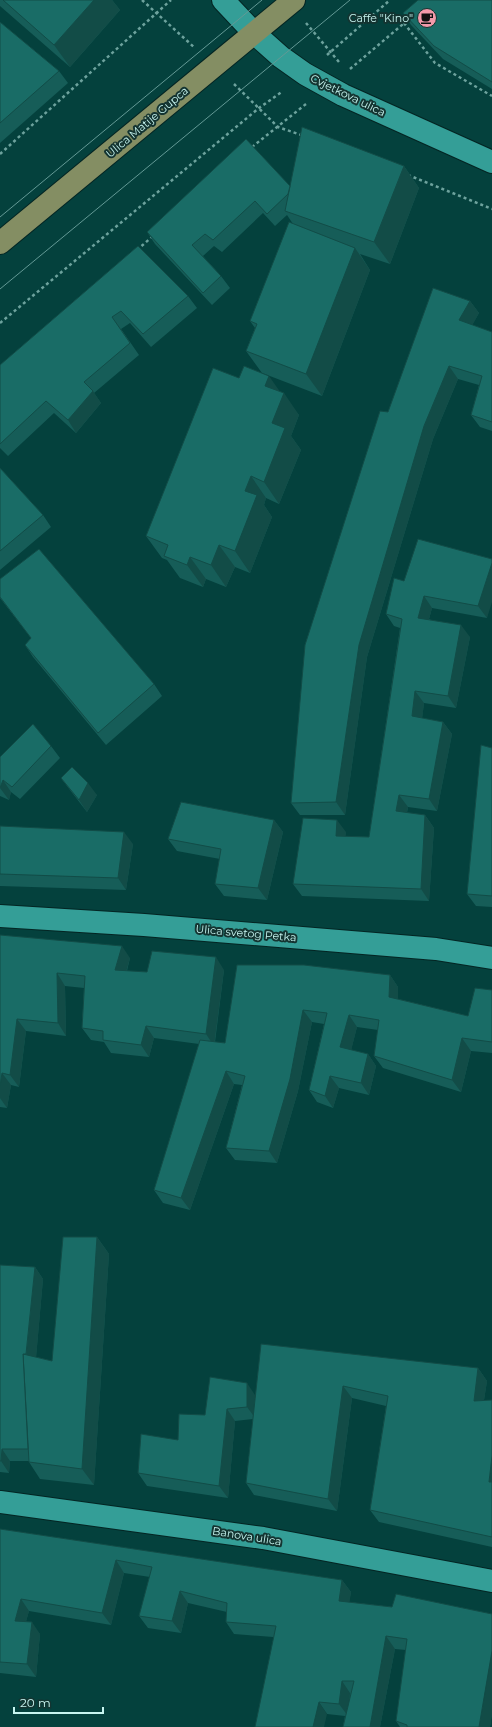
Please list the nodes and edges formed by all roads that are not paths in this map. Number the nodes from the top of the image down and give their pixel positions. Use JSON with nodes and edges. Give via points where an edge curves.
{"nodes":[{"id":1,"x":223,"y":0,"type":"edge"},
{"id":2,"x":292,"y":2,"type":"edge"},
{"id":3,"x":254,"y":33,"type":"junction"},
{"id":4,"x":492,"y":162,"type":"edge"},
{"id":5,"x":0,"y":243,"type":"edge"},
{"id":6,"x":0,"y":916,"type":"edge"},
{"id":7,"x":492,"y":958,"type":"edge"},
{"id":8,"x":0,"y":1502,"type":"edge"},
{"id":9,"x":492,"y":1581,"type":"edge"}],
"edges":[{"from":1,"to":3,"type":"street","name":"Cvjetkova ulica"},
{"from":2,"to":3,"type":"main road","name":"Ulica Matije Gupca"},
{"from":3,"to":4,"type":"street","name":"Cvjetkova ulica","via":[[281,57],[327,87]]},
{"from":3,"to":5,"type":"main road","name":"Ulica Matije Gupca"},
{"from":6,"to":7,"type":"street","name":"Ulica svetog Petka","via":[[428,948]]},
{"from":8,"to":9,"type":"street","name":"Banova ulica","via":[[263,1538]]}]}
